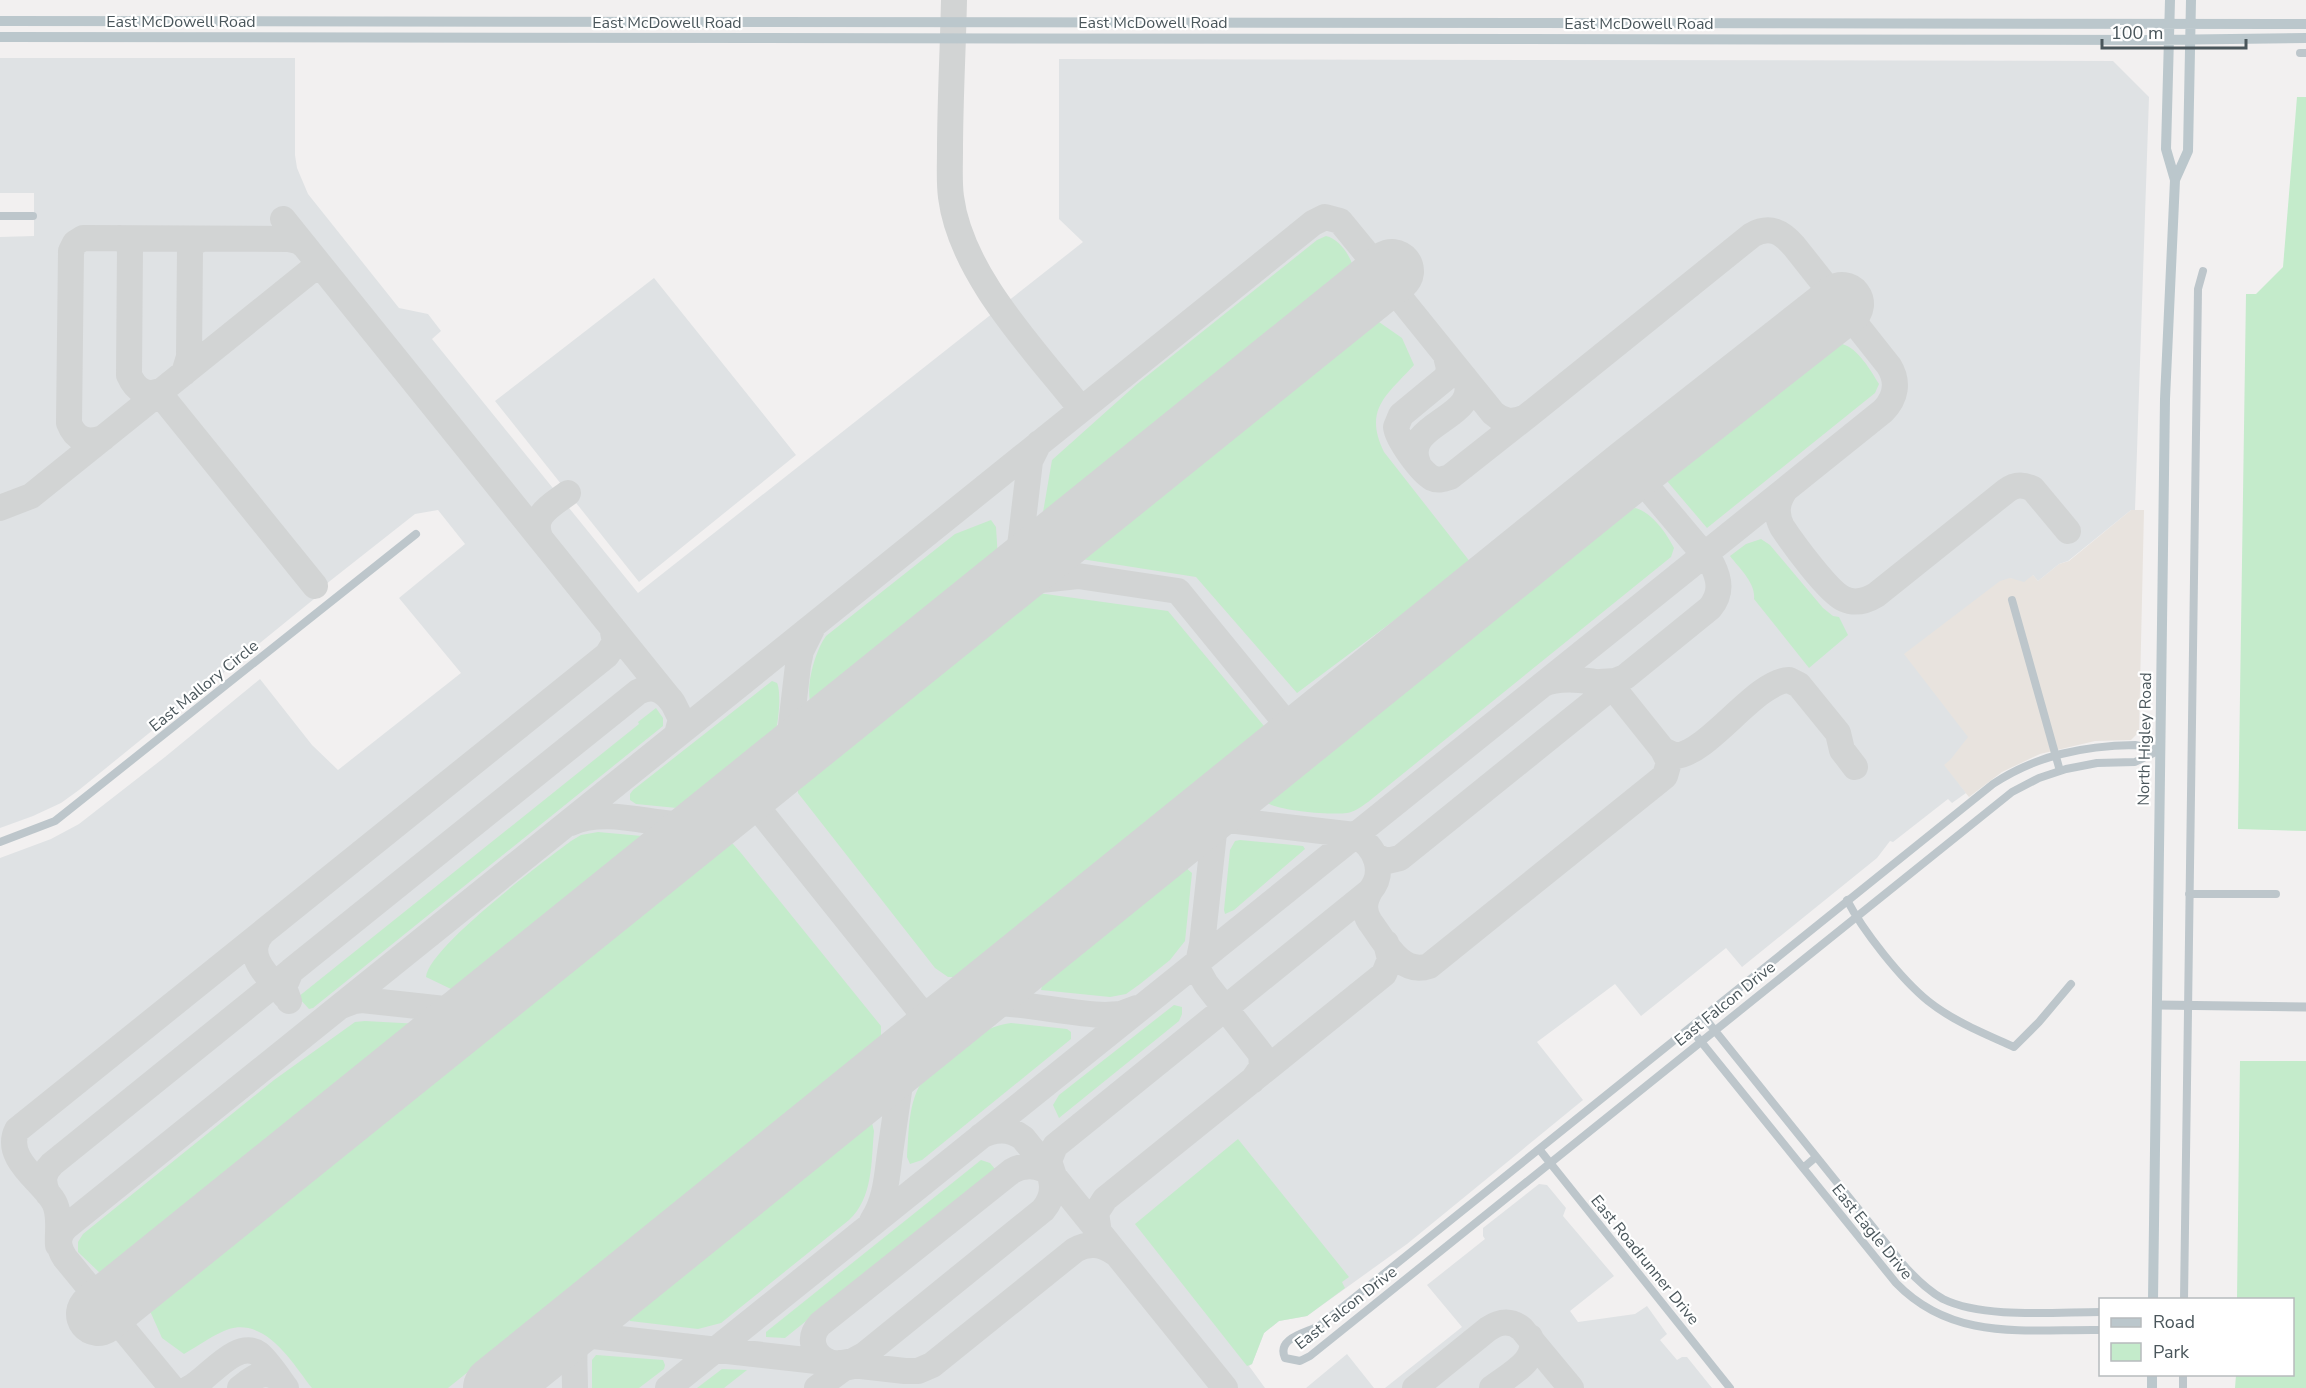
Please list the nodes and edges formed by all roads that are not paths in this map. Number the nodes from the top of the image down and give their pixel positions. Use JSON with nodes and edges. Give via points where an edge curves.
{"nodes":[{"id":1,"x":2170,"y":0,"type":"edge"},
{"id":2,"x":2191,"y":0,"type":"edge"},
{"id":3,"x":0,"y":21,"type":"edge"},
{"id":4,"x":309,"y":21,"type":"junction"},
{"id":5,"x":2170,"y":22,"type":"junction"},
{"id":6,"x":2191,"y":22,"type":"junction"},
{"id":7,"x":2306,"y":24,"type":"edge"},
{"id":8,"x":0,"y":37,"type":"edge"},
{"id":9,"x":308,"y":38,"type":"junction"},
{"id":10,"x":2306,"y":38,"type":"edge"},
{"id":11,"x":2170,"y":40,"type":"junction"},
{"id":12,"x":2191,"y":40,"type":"junction"},
{"id":13,"x":2175,"y":180,"type":"junction"},
{"id":14,"x":0,"y":216,"type":"edge"},
{"id":15,"x":33,"y":216,"type":"dead end"},
{"id":16,"x":2203,"y":272,"type":"dead end"},
{"id":17,"x":416,"y":534,"type":"dead end"},
{"id":18,"x":2012,"y":600,"type":"dead end"},
{"id":19,"x":2160,"y":750,"type":"junction"},
{"id":20,"x":2056,"y":755,"type":"junction"},
{"id":21,"x":2060,"y":771,"type":"junction"},
{"id":22,"x":0,"y":842,"type":"edge"},
{"id":23,"x":2188,"y":894,"type":"junction"},
{"id":24,"x":2276,"y":894,"type":"dead end"},
{"id":25,"x":1847,"y":900,"type":"junction"},
{"id":26,"x":1855,"y":916,"type":"junction"},
{"id":27,"x":2071,"y":984,"type":"dead end"},
{"id":28,"x":2158,"y":1005,"type":"junction"},
{"id":29,"x":2188,"y":1006,"type":"junction"},
{"id":30,"x":2306,"y":1007,"type":"edge"},
{"id":31,"x":1704,"y":1017,"type":"junction"},
{"id":32,"x":1690,"y":1028,"type":"junction"},
{"id":33,"x":1714,"y":1030,"type":"junction"},
{"id":34,"x":1701,"y":1041,"type":"junction"},
{"id":35,"x":1539,"y":1149,"type":"junction"},
{"id":36,"x":1816,"y":1157,"type":"junction"},
{"id":37,"x":1549,"y":1163,"type":"junction"},
{"id":38,"x":1803,"y":1168,"type":"junction"},
{"id":39,"x":2153,"y":1298,"type":"edge"},
{"id":40,"x":2184,"y":1298,"type":"edge"},
{"id":41,"x":2099,"y":1312,"type":"edge"},
{"id":42,"x":2099,"y":1330,"type":"edge"},
{"id":43,"x":1730,"y":1388,"type":"edge"}],
"edges":[{"from":1,"to":5,"type":"main road","name":"North Higley Road"},
{"from":2,"to":6,"type":"main road","name":"North Higley Road"},
{"from":3,"to":4,"type":"main road","name":"East McDowell Road"},
{"from":4,"to":5,"type":"main road","name":"East McDowell Road"},
{"from":4,"to":9,"type":"main road"},
{"from":5,"to":6,"type":"main road","name":"East McDowell Road"},
{"from":5,"to":11,"type":"main road","name":"North Higley Road"},
{"from":6,"to":7,"type":"main road","name":"East McDowell Road"},
{"from":6,"to":12,"type":"main road","name":"North Higley Road"},
{"from":8,"to":9,"type":"main road","name":"East McDowell Road"},
{"from":9,"to":11,"type":"main road","name":"East McDowell Road"},
{"from":10,"to":12,"type":"main road","name":"East McDowell Road"},
{"from":11,"to":12,"type":"main road","name":"East McDowell Road"},
{"from":11,"to":13,"type":"main road","name":"North Higley Road","via":[[2166,149]]},
{"from":12,"to":13,"type":"main road","name":"North Higley Road","via":[[2188,151]]},
{"from":13,"to":19,"type":"main road","name":"North Higley Road","via":[[2165,399]]},
{"from":14,"to":15,"type":"street"},
{"from":16,"to":23,"type":"street","via":[[2197,301]]},
{"from":17,"to":22,"type":"street","name":"East Mallory Circle","via":[[55,821]]},
{"from":18,"to":20,"type":"street"},
{"from":19,"to":20,"type":"street","name":"East Falcon Drive","via":[[2135,745],[2099,746]]},
{"from":19,"to":21,"type":"street","name":"East Falcon Drive","via":[[2135,762],[2097,763]]},
{"from":19,"to":28,"type":"main road","name":"North Higley Road"},
{"from":20,"to":21,"type":"street"},
{"from":20,"to":25,"type":"street","name":"East Falcon Drive","via":[[2019,768],[1993,784]]},
{"from":21,"to":26,"type":"street","name":"East Falcon Drive","via":[[2012,792]]},
{"from":23,"to":24,"type":"street"},
{"from":23,"to":29,"type":"street"},
{"from":25,"to":26,"type":"street"},
{"from":25,"to":31,"type":"street","name":"East Falcon Drive"},
{"from":26,"to":27,"type":"street","via":[[1928,1001],[2014,1047]]},
{"from":26,"to":33,"type":"street","name":"East Falcon Drive"},
{"from":28,"to":29,"type":"street"},
{"from":28,"to":39,"type":"main road","name":"North Higley Road"},
{"from":29,"to":30,"type":"street"},
{"from":29,"to":40,"type":"street"},
{"from":31,"to":32,"type":"street","name":"East Falcon Drive"},
{"from":31,"to":33,"type":"street","name":"East Eagle Drive"},
{"from":32,"to":34,"type":"street","name":"East Eagle Drive"},
{"from":32,"to":35,"type":"street","name":"East Falcon Drive"},
{"from":33,"to":34,"type":"street","name":"East Falcon Drive"},
{"from":33,"to":36,"type":"street","name":"East Eagle Drive"},
{"from":34,"to":37,"type":"street","name":"East Falcon Drive"},
{"from":34,"to":38,"type":"street","name":"East Eagle Drive"},
{"from":35,"to":37,"type":"street","name":"East Roadrunner Drive"},
{"from":35,"to":37,"type":"street","name":"East Falcon Drive","via":[[1319,1326],[1293,1337],[1283,1347],[1285,1358],[1300,1361],[1310,1356]]},
{"from":36,"to":38,"type":"street"},
{"from":36,"to":41,"type":"street","name":"East Eagle Drive","via":[[1913,1276],[1944,1299],[1989,1311]]},
{"from":37,"to":43,"type":"street","name":"East Roadrunner Drive"},
{"from":38,"to":42,"type":"street","name":"East Eagle Drive","via":[[1896,1283],[1935,1314],[1987,1328]]}]}
